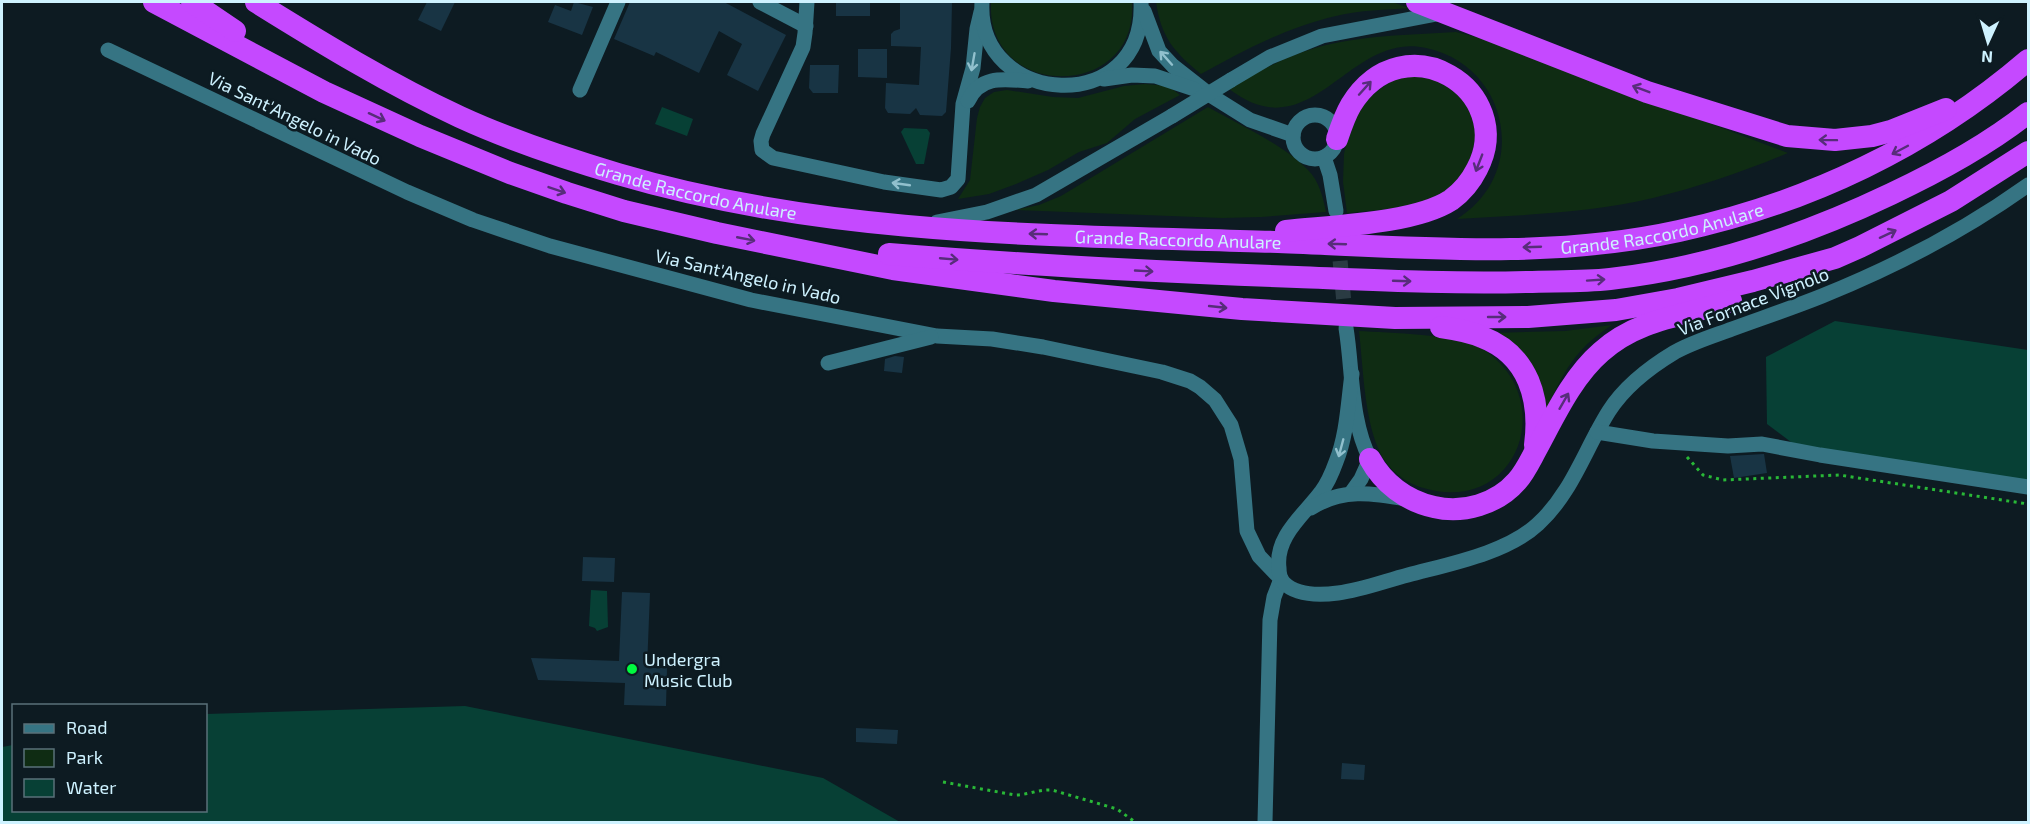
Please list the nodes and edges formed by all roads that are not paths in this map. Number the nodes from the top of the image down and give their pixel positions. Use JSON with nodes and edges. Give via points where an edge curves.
{"nodes":[{"id":1,"x":192,"y":2,"type":"edge"},
{"id":2,"x":256,"y":2,"type":"edge"},
{"id":3,"x":270,"y":2,"type":"edge"},
{"id":4,"x":618,"y":2,"type":"edge"},
{"id":5,"x":760,"y":2,"type":"edge"},
{"id":6,"x":807,"y":2,"type":"edge"},
{"id":7,"x":1141,"y":2,"type":"edge"},
{"id":8,"x":1418,"y":2,"type":"edge"},
{"id":9,"x":156,"y":4,"type":"edge"},
{"id":10,"x":982,"y":7,"type":"edge"},
{"id":11,"x":1448,"y":12,"type":"junction"},
{"id":12,"x":806,"y":26,"type":"junction"},
{"id":13,"x":317,"y":39,"type":"junction"},
{"id":14,"x":108,"y":50,"type":"dead end"},
{"id":15,"x":2028,"y":60,"type":"edge"},
{"id":16,"x":1098,"y":80,"type":"junction"},
{"id":17,"x":1042,"y":82,"type":"junction"},
{"id":18,"x":2001,"y":83,"type":"junction"},
{"id":19,"x":580,"y":90,"type":"dead end"},
{"id":20,"x":324,"y":92,"type":"junction"},
{"id":21,"x":1210,"y":95,"type":"junction"},
{"id":22,"x":963,"y":112,"type":"junction"},
{"id":23,"x":2028,"y":113,"type":"edge"},
{"id":24,"x":1293,"y":135,"type":"junction"},
{"id":25,"x":1330,"y":148,"type":"junction"},
{"id":26,"x":2028,"y":152,"type":"edge"},
{"id":27,"x":2028,"y":185,"type":"edge"},
{"id":28,"x":1336,"y":211,"type":"dead end"},
{"id":29,"x":915,"y":226,"type":"junction"},
{"id":30,"x":1205,"y":240,"type":"junction"},
{"id":31,"x":786,"y":246,"type":"junction"},
{"id":32,"x":1835,"y":258,"type":"junction"},
{"id":33,"x":1395,"y":318,"type":"junction"},
{"id":34,"x":1346,"y":328,"type":"tunnel mouth"},
{"id":35,"x":937,"y":336,"type":"junction"},
{"id":36,"x":828,"y":363,"type":"dead end"},
{"id":37,"x":1352,"y":374,"type":"junction"},
{"id":38,"x":1597,"y":432,"type":"junction"},
{"id":39,"x":1535,"y":452,"type":"junction"},
{"id":40,"x":1370,"y":459,"type":"junction"},
{"id":41,"x":2028,"y":486,"type":"edge"},
{"id":42,"x":1351,"y":493,"type":"junction"},
{"id":43,"x":1415,"y":501,"type":"junction"},
{"id":44,"x":1302,"y":515,"type":"junction"},
{"id":45,"x":1281,"y":579,"type":"junction"},
{"id":46,"x":1265,"y":822,"type":"edge"}],
"edges":[{"from":1,"to":20,"type":"highway","name":"Grande Raccordo Anulare"},
{"from":2,"to":13,"type":"highway","name":"Grande Raccordo Anulare"},
{"from":3,"to":13,"type":"highway","name":"Grande Raccordo Anulare"},
{"from":4,"to":19,"type":"street"},
{"from":5,"to":12,"type":"street"},
{"from":6,"to":12,"type":"street"},
{"from":7,"to":16,"type":"street","via":[[1140,25],[1133,46],[1120,65]]},
{"from":21,"to":7,"type":"street","one_way":true,"via":[[1165,59],[1155,44]]},
{"from":8,"to":11,"type":"highway"},
{"from":9,"to":20,"type":"highway","name":"Grande Raccordo Anulare"},
{"from":10,"to":17,"type":"street","via":[[987,35],[999,57],[1016,72]]},
{"from":10,"to":22,"type":"street","one_way":true},
{"from":18,"to":11,"type":"highway","one_way":true,"via":[[1891,132],[1852,140],[1803,139],[1647,92]]},
{"from":11,"to":29,"type":"street","bridge":true,"via":[[1322,36],[1269,57],[1036,195],[987,212]]},
{"from":22,"to":12,"type":"street","one_way":true,"via":[[957,182],[941,190],[773,158],[761,146],[763,134],[799,57]]},
{"from":13,"to":29,"type":"highway","name":"Grande Raccordo Anulare","via":[[461,117],[590,165],[718,199],[828,218]]},
{"from":14,"to":35,"type":"street","name":"Via Sant'Angelo in Vado","via":[[369,175],[487,226],[738,297]]},
{"from":15,"to":18,"type":"highway","name":"Grande Raccordo Anulare"},
{"from":16,"to":17,"type":"street","via":[[1070,85]]},
{"from":16,"to":21,"type":"street","via":[[1155,76]]},
{"from":17,"to":22,"type":"street","via":[[998,80],[980,85]]},
{"from":18,"to":30,"type":"highway","name":"Grande Raccordo Anulare","one_way":true,"via":[[1909,146],[1836,182],[1747,213],[1670,233],[1607,243],[1493,248]]},
{"from":20,"to":31,"type":"highway","name":"Grande Raccordo Anulare","one_way":true,"via":[[456,152],[567,194],[685,226]]},
{"from":21,"to":24,"type":"street","via":[[1250,120]]},
{"from":31,"to":23,"type":"highway","name":"Grande Raccordo Anulare","one_way":true,"via":[[1031,266],[1232,275],[1436,282],[1610,279],[1722,258],[1823,224],[1937,172]]},
{"from":24,"to":25,"type":"street","via":[[1300,153],[1312,159]]},
{"from":24,"to":25,"type":"street","via":[[1301,122],[1312,116],[1326,118],[1335,126]]},
{"from":25,"to":28,"type":"street"},
{"from":25,"to":30,"type":"highway","one_way":true,"via":[[1350,106],[1367,84],[1388,70],[1407,66],[1435,69],[1459,82],[1484,121],[1480,162],[1470,181],[1450,200],[1432,209],[1376,221]]},
{"from":32,"to":26,"type":"highway","name":"Grande Raccordo Anulare","one_way":true,"via":[[1934,210]]},
{"from":27,"to":38,"type":"street","name":"Via Fornace Vignolo","via":[[1967,225],[1887,267],[1676,352],[1626,390]]},
{"from":30,"to":29,"type":"highway","name":"Grande Raccordo Anulare","one_way":true},
{"from":31,"to":33,"type":"highway","name":"Grande Raccordo Anulare","one_way":true,"via":[[893,269],[1054,291],[1242,309]]},
{"from":33,"to":32,"type":"highway","name":"Grande Raccordo Anulare","one_way":true,"via":[[1528,317],[1616,310],[1712,291]]},
{"from":39,"to":32,"type":"highway","one_way":true,"via":[[1579,376],[1624,334],[1770,288]]},
{"from":33,"to":39,"type":"highway","via":[[1484,337],[1514,360],[1532,386],[1538,424]]},
{"from":34,"to":37,"type":"street"},
{"from":35,"to":36,"type":"street"},
{"from":35,"to":45,"type":"street","name":"Via Sant'Angelo in Vado","via":[[992,339],[1055,349],[1171,374],[1200,387],[1231,425],[1240,451],[1247,531],[1259,556]]},
{"from":37,"to":40,"type":"street","via":[[1359,429]]},
{"from":37,"to":44,"type":"street","one_way":true,"via":[[1342,447],[1330,478]]},
{"from":38,"to":41,"type":"street","via":[[1673,442],[1762,444]]},
{"from":38,"to":45,"type":"street","name":"Via Fornace Vignolo","via":[[1557,505],[1536,526],[1511,542],[1449,564],[1338,593],[1301,592]]},
{"from":39,"to":43,"type":"highway","via":[[1513,485],[1482,504],[1448,510]]},
{"from":40,"to":42,"type":"street"},
{"from":40,"to":43,"type":"highway","via":[[1391,486]]},
{"from":42,"to":43,"type":"street"},
{"from":42,"to":44,"type":"street","via":[[1320,502]]},
{"from":44,"to":45,"type":"street","via":[[1281,545]]},
{"from":45,"to":46,"type":"street","via":[[1270,620]]}]}
